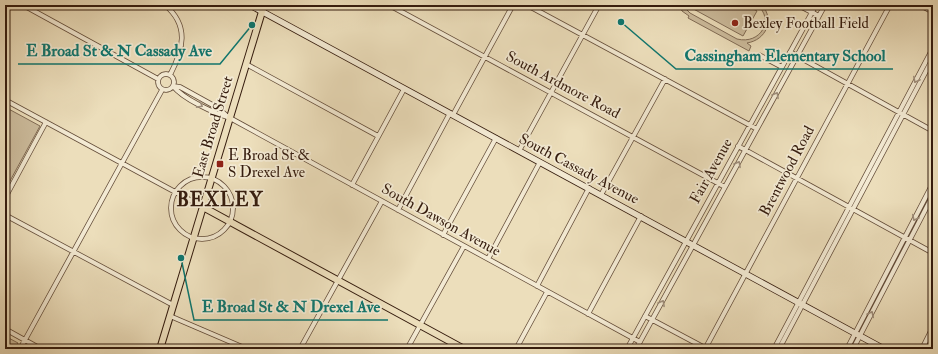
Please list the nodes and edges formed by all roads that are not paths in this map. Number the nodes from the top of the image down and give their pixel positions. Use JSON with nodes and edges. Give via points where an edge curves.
{"nodes":[{"id":1,"x":23,"y":5,"type":"edge"},
{"id":2,"x":165,"y":5,"type":"edge"},
{"id":3,"x":250,"y":5,"type":"edge"},
{"id":4,"x":389,"y":5,"type":"edge"},
{"id":5,"x":513,"y":5,"type":"edge"},
{"id":6,"x":528,"y":5,"type":"edge"},
{"id":7,"x":599,"y":5,"type":"edge"},
{"id":8,"x":798,"y":5,"type":"edge"},
{"id":9,"x":816,"y":5,"type":"edge"},
{"id":10,"x":825,"y":5,"type":"edge"},
{"id":11,"x":890,"y":5,"type":"edge"},
{"id":12,"x":920,"y":5,"type":"edge"},
{"id":13,"x":263,"y":8,"type":"edge"},
{"id":14,"x":812,"y":12,"type":"junction"},
{"id":15,"x":933,"y":12,"type":"edge"},
{"id":16,"x":819,"y":16,"type":"junction"},
{"id":17,"x":583,"y":35,"type":"junction"},
{"id":18,"x":933,"y":48,"type":"edge"},
{"id":19,"x":790,"y":52,"type":"junction"},
{"id":20,"x":759,"y":55,"type":"dead end"},
{"id":21,"x":798,"y":56,"type":"junction"},
{"id":22,"x":485,"y":57,"type":"junction"},
{"id":23,"x":933,"y":58,"type":"edge"},
{"id":24,"x":246,"y":64,"type":"junction"},
{"id":25,"x":782,"y":67,"type":"junction"},
{"id":26,"x":170,"y":76,"type":"junction"},
{"id":27,"x":158,"y":79,"type":"junction"},
{"id":28,"x":665,"y":79,"type":"junction"},
{"id":29,"x":848,"y":84,"type":"junction"},
{"id":30,"x":173,"y":86,"type":"junction"},
{"id":31,"x":404,"y":89,"type":"junction"},
{"id":32,"x":162,"y":90,"type":"junction"},
{"id":33,"x":551,"y":93,"type":"junction"},
{"id":34,"x":5,"y":100,"type":"edge"},
{"id":35,"x":901,"y":113,"type":"junction"},
{"id":36,"x":452,"y":114,"type":"junction"},
{"id":37,"x":230,"y":118,"type":"junction"},
{"id":38,"x":46,"y":122,"type":"junction"},
{"id":39,"x":750,"y":125,"type":"junction"},
{"id":40,"x":757,"y":129,"type":"junction"},
{"id":41,"x":933,"y":130,"type":"edge"},
{"id":42,"x":378,"y":136,"type":"junction"},
{"id":43,"x":633,"y":137,"type":"junction"},
{"id":44,"x":496,"y":138,"type":"junction"},
{"id":45,"x":738,"y":146,"type":"junction"},
{"id":46,"x":746,"y":150,"type":"junction"},
{"id":47,"x":519,"y":151,"type":"junction"},
{"id":48,"x":540,"y":162,"type":"junction"},
{"id":49,"x":122,"y":163,"type":"junction"},
{"id":50,"x":212,"y":178,"type":"junction"},
{"id":51,"x":797,"y":178,"type":"junction"},
{"id":52,"x":718,"y":183,"type":"junction"},
{"id":53,"x":933,"y":183,"type":"edge"},
{"id":54,"x":352,"y":185,"type":"junction"},
{"id":55,"x":726,"y":187,"type":"junction"},
{"id":56,"x":589,"y":188,"type":"junction"},
{"id":57,"x":175,"y":192,"type":"junction"},
{"id":58,"x":601,"y":195,"type":"junction"},
{"id":59,"x":933,"y":195,"type":"edge"},
{"id":60,"x":5,"y":198,"type":"edge"},
{"id":61,"x":382,"y":201,"type":"junction"},
{"id":62,"x":203,"y":207,"type":"junction"},
{"id":63,"x":851,"y":208,"type":"junction"},
{"id":64,"x":398,"y":210,"type":"junction"},
{"id":65,"x":5,"y":215,"type":"edge"},
{"id":66,"x":641,"y":216,"type":"junction"},
{"id":67,"x":230,"y":222,"type":"junction"},
{"id":68,"x":443,"y":235,"type":"junction"},
{"id":69,"x":905,"y":237,"type":"junction"},
{"id":70,"x":193,"y":238,"type":"junction"},
{"id":71,"x":910,"y":240,"type":"junction"},
{"id":72,"x":686,"y":241,"type":"junction"},
{"id":73,"x":694,"y":245,"type":"junction"},
{"id":74,"x":464,"y":246,"type":"junction"},
{"id":75,"x":73,"y":252,"type":"junction"},
{"id":76,"x":933,"y":253,"type":"edge"},
{"id":77,"x":488,"y":259,"type":"junction"},
{"id":78,"x":746,"y":273,"type":"junction"},
{"id":79,"x":338,"y":281,"type":"junction"},
{"id":80,"x":537,"y":286,"type":"junction"},
{"id":81,"x":547,"y":292,"type":"junction"},
{"id":82,"x":801,"y":304,"type":"junction"},
{"id":83,"x":173,"y":305,"type":"junction"},
{"id":84,"x":588,"y":314,"type":"junction"},
{"id":85,"x":170,"y":316,"type":"junction"},
{"id":86,"x":645,"y":316,"type":"junction"},
{"id":87,"x":652,"y":320,"type":"junction"},
{"id":88,"x":420,"y":325,"type":"junction"},
{"id":89,"x":933,"y":328,"type":"edge"},
{"id":90,"x":5,"y":329,"type":"edge"},
{"id":91,"x":858,"y":335,"type":"junction"},
{"id":92,"x":633,"y":338,"type":"junction"},
{"id":93,"x":25,"y":340,"type":"junction"},
{"id":94,"x":640,"y":342,"type":"junction"},
{"id":95,"x":20,"y":349,"type":"edge"},
{"id":96,"x":41,"y":349,"type":"edge"},
{"id":97,"x":160,"y":349,"type":"edge"},
{"id":98,"x":247,"y":349,"type":"edge"},
{"id":99,"x":300,"y":349,"type":"edge"},
{"id":100,"x":407,"y":349,"type":"edge"},
{"id":101,"x":464,"y":349,"type":"edge"},
{"id":102,"x":516,"y":349,"type":"edge"},
{"id":103,"x":626,"y":349,"type":"edge"},
{"id":104,"x":636,"y":349,"type":"edge"},
{"id":105,"x":706,"y":349,"type":"edge"},
{"id":106,"x":774,"y":349,"type":"edge"},
{"id":107,"x":779,"y":349,"type":"edge"},
{"id":108,"x":847,"y":349,"type":"edge"},
{"id":109,"x":853,"y":349,"type":"edge"},
{"id":110,"x":884,"y":349,"type":"edge"},
{"id":111,"x":922,"y":349,"type":"edge"}],
"edges":[{"from":1,"to":27,"type":"street"},
{"from":2,"to":26,"type":"street","via":[[173,12],[182,34],[181,50]]},
{"from":3,"to":13,"type":"street","name":"South Cassady Avenue"},
{"from":4,"to":22,"type":"street","name":"South Ardmore Road"},
{"from":5,"to":22,"type":"street"},
{"from":6,"to":17,"type":"street"},
{"from":7,"to":17,"type":"street"},
{"from":8,"to":14,"type":"street"},
{"from":9,"to":14,"type":"street","name":"Fair Avenue"},
{"from":10,"to":16,"type":"street","name":"Fair Avenue"},
{"from":11,"to":29,"type":"street","name":"Brentwood Road"},
{"from":12,"to":15,"type":"street"},
{"from":13,"to":24,"type":"main road","name":"East Broad Street"},
{"from":13,"to":31,"type":"street","name":"South Cassady Avenue"},
{"from":14,"to":16,"type":"street"},
{"from":14,"to":19,"type":"street","name":"Fair Avenue"},
{"from":16,"to":21,"type":"street","name":"Fair Avenue"},
{"from":17,"to":28,"type":"street"},
{"from":17,"to":33,"type":"street"},
{"from":18,"to":35,"type":"street","one_way":true},
{"from":19,"to":21,"type":"street"},
{"from":19,"to":25,"type":"street","name":"Fair Avenue"},
{"from":20,"to":25,"type":"street"},
{"from":21,"to":29,"type":"street"},
{"from":40,"to":21,"type":"street","name":"Fair Avenue","one_way":true},
{"from":22,"to":33,"type":"street","name":"South Ardmore Road"},
{"from":22,"to":36,"type":"street"},
{"from":23,"to":35,"type":"street"},
{"from":24,"to":37,"type":"main road","name":"East Broad Street"},
{"from":24,"to":42,"type":"street"},
{"from":25,"to":39,"type":"street","name":"Fair Avenue"},
{"from":26,"to":27,"type":"street","via":[[165,74]]},
{"from":26,"to":30,"type":"street","via":[[174,80]]},
{"from":27,"to":32,"type":"street"},
{"from":28,"to":39,"type":"street"},
{"from":28,"to":43,"type":"street"},
{"from":29,"to":35,"type":"street"},
{"from":29,"to":51,"type":"street","name":"Brentwood Road"},
{"from":30,"to":32,"type":"street","via":[[168,90]]},
{"from":30,"to":37,"type":"street","name":"South Dawson Avenue","via":[[180,87],[218,108]]},
{"from":31,"to":36,"type":"street","name":"South Cassady Avenue"},
{"from":31,"to":42,"type":"street"},
{"from":32,"to":49,"type":"street"},
{"from":33,"to":43,"type":"street","name":"South Ardmore Road"},
{"from":33,"to":47,"type":"street"},
{"from":34,"to":38,"type":"street"},
{"from":35,"to":41,"type":"street"},
{"from":35,"to":63,"type":"street"},
{"from":36,"to":44,"type":"street","name":"South Cassady Avenue"},
{"from":36,"to":64,"type":"street"},
{"from":37,"to":50,"type":"main road","name":"East Broad Street"},
{"from":37,"to":54,"type":"street","name":"South Dawson Avenue"},
{"from":38,"to":49,"type":"street"},
{"from":38,"to":60,"type":"street"},
{"from":39,"to":40,"type":"street"},
{"from":39,"to":45,"type":"street","name":"Fair Avenue"},
{"from":40,"to":46,"type":"street","name":"Fair Avenue"},
{"from":42,"to":54,"type":"street"},
{"from":43,"to":52,"type":"street","name":"South Ardmore Road"},
{"from":43,"to":58,"type":"street"},
{"from":44,"to":47,"type":"street","name":"South Cassady Avenue"},
{"from":44,"to":68,"type":"street"},
{"from":45,"to":46,"type":"street"},
{"from":45,"to":52,"type":"street","name":"Fair Avenue"},
{"from":46,"to":51,"type":"street"},
{"from":55,"to":46,"type":"street","name":"Fair Avenue","one_way":true},
{"from":47,"to":48,"type":"street","name":"South Cassady Avenue"},
{"from":48,"to":56,"type":"street","name":"South Cassady Avenue"},
{"from":48,"to":77,"type":"street"},
{"from":49,"to":57,"type":"street"},
{"from":49,"to":75,"type":"street"},
{"from":50,"to":57,"type":"street","via":[[191,178]]},
{"from":50,"to":62,"type":"main road","name":"East Broad Street"},
{"from":50,"to":67,"type":"street","via":[[227,188],[233,199],[234,210]]},
{"from":51,"to":63,"type":"street"},
{"from":51,"to":78,"type":"street","name":"Brentwood Road"},
{"from":52,"to":55,"type":"street","name":"South Ardmore Road"},
{"from":52,"to":72,"type":"street","name":"Fair Avenue"},
{"from":53,"to":69,"type":"street","one_way":true},
{"from":54,"to":61,"type":"street","name":"South Dawson Avenue"},
{"from":55,"to":73,"type":"street","name":"Fair Avenue"},
{"from":56,"to":58,"type":"street","name":"South Cassady Avenue"},
{"from":56,"to":80,"type":"street"},
{"from":57,"to":62,"type":"street"},
{"from":57,"to":70,"type":"street","via":[[171,206],[173,219],[181,231]]},
{"from":58,"to":66,"type":"street","name":"South Cassady Avenue"},
{"from":59,"to":71,"type":"street"},
{"from":61,"to":64,"type":"street","name":"South Dawson Avenue"},
{"from":61,"to":79,"type":"street"},
{"from":62,"to":67,"type":"main road"},
{"from":62,"to":70,"type":"main road","name":"East Broad Street"},
{"from":63,"to":69,"type":"street"},
{"from":63,"to":82,"type":"street"},
{"from":64,"to":68,"type":"street","name":"South Dawson Avenue"},
{"from":65,"to":75,"type":"street"},
{"from":66,"to":72,"type":"street","name":"South Cassady Avenue"},
{"from":66,"to":84,"type":"street"},
{"from":67,"to":70,"type":"street","via":[[224,231],[215,237]]},
{"from":67,"to":79,"type":"main road"},
{"from":68,"to":74,"type":"street","name":"South Dawson Avenue"},
{"from":69,"to":71,"type":"street"},
{"from":69,"to":91,"type":"street"},
{"from":70,"to":83,"type":"main road","name":"East Broad Street"},
{"from":71,"to":76,"type":"street"},
{"from":91,"to":71,"type":"street","one_way":true},
{"from":72,"to":73,"type":"street","name":"South Cassady Avenue"},
{"from":72,"to":86,"type":"street","name":"Fair Avenue"},
{"from":73,"to":78,"type":"street","name":"South Cassady Avenue"},
{"from":87,"to":73,"type":"street","name":"Fair Avenue","one_way":true},
{"from":74,"to":77,"type":"street","name":"South Dawson Avenue"},
{"from":74,"to":88,"type":"street"},
{"from":75,"to":83,"type":"street"},
{"from":75,"to":93,"type":"street"},
{"from":77,"to":80,"type":"street","name":"South Dawson Avenue"},
{"from":78,"to":82,"type":"street","name":"South Cassady Avenue"},
{"from":78,"to":105,"type":"street","name":"Brentwood Road"},
{"from":79,"to":88,"type":"main road"},
{"from":79,"to":99,"type":"street"},
{"from":80,"to":81,"type":"street","name":"South Dawson Avenue"},
{"from":81,"to":84,"type":"street","name":"South Dawson Avenue"},
{"from":81,"to":102,"type":"street"},
{"from":82,"to":91,"type":"street","name":"South Cassady Avenue"},
{"from":82,"to":106,"type":"street"},
{"from":82,"to":107,"type":"street"},
{"from":83,"to":85,"type":"main road","name":"East Broad Street"},
{"from":84,"to":92,"type":"street","name":"South Dawson Avenue"},
{"from":85,"to":97,"type":"main road","name":"East Broad Street"},
{"from":85,"to":98,"type":"street"},
{"from":86,"to":87,"type":"street"},
{"from":86,"to":92,"type":"street","name":"Fair Avenue"},
{"from":87,"to":94,"type":"street","name":"Fair Avenue"},
{"from":87,"to":105,"type":"street"},
{"from":88,"to":100,"type":"street"},
{"from":88,"to":101,"type":"main road"},
{"from":89,"to":111,"type":"street"},
{"from":90,"to":93,"type":"street"},
{"from":91,"to":108,"type":"street"},
{"from":91,"to":109,"type":"street"},
{"from":91,"to":110,"type":"street","name":"South Cassady Avenue"},
{"from":92,"to":94,"type":"street","name":"South Dawson Avenue"},
{"from":92,"to":103,"type":"street","name":"Fair Avenue"},
{"from":93,"to":95,"type":"street"},
{"from":93,"to":96,"type":"street"},
{"from":94,"to":104,"type":"street","name":"Fair Avenue"}]}
